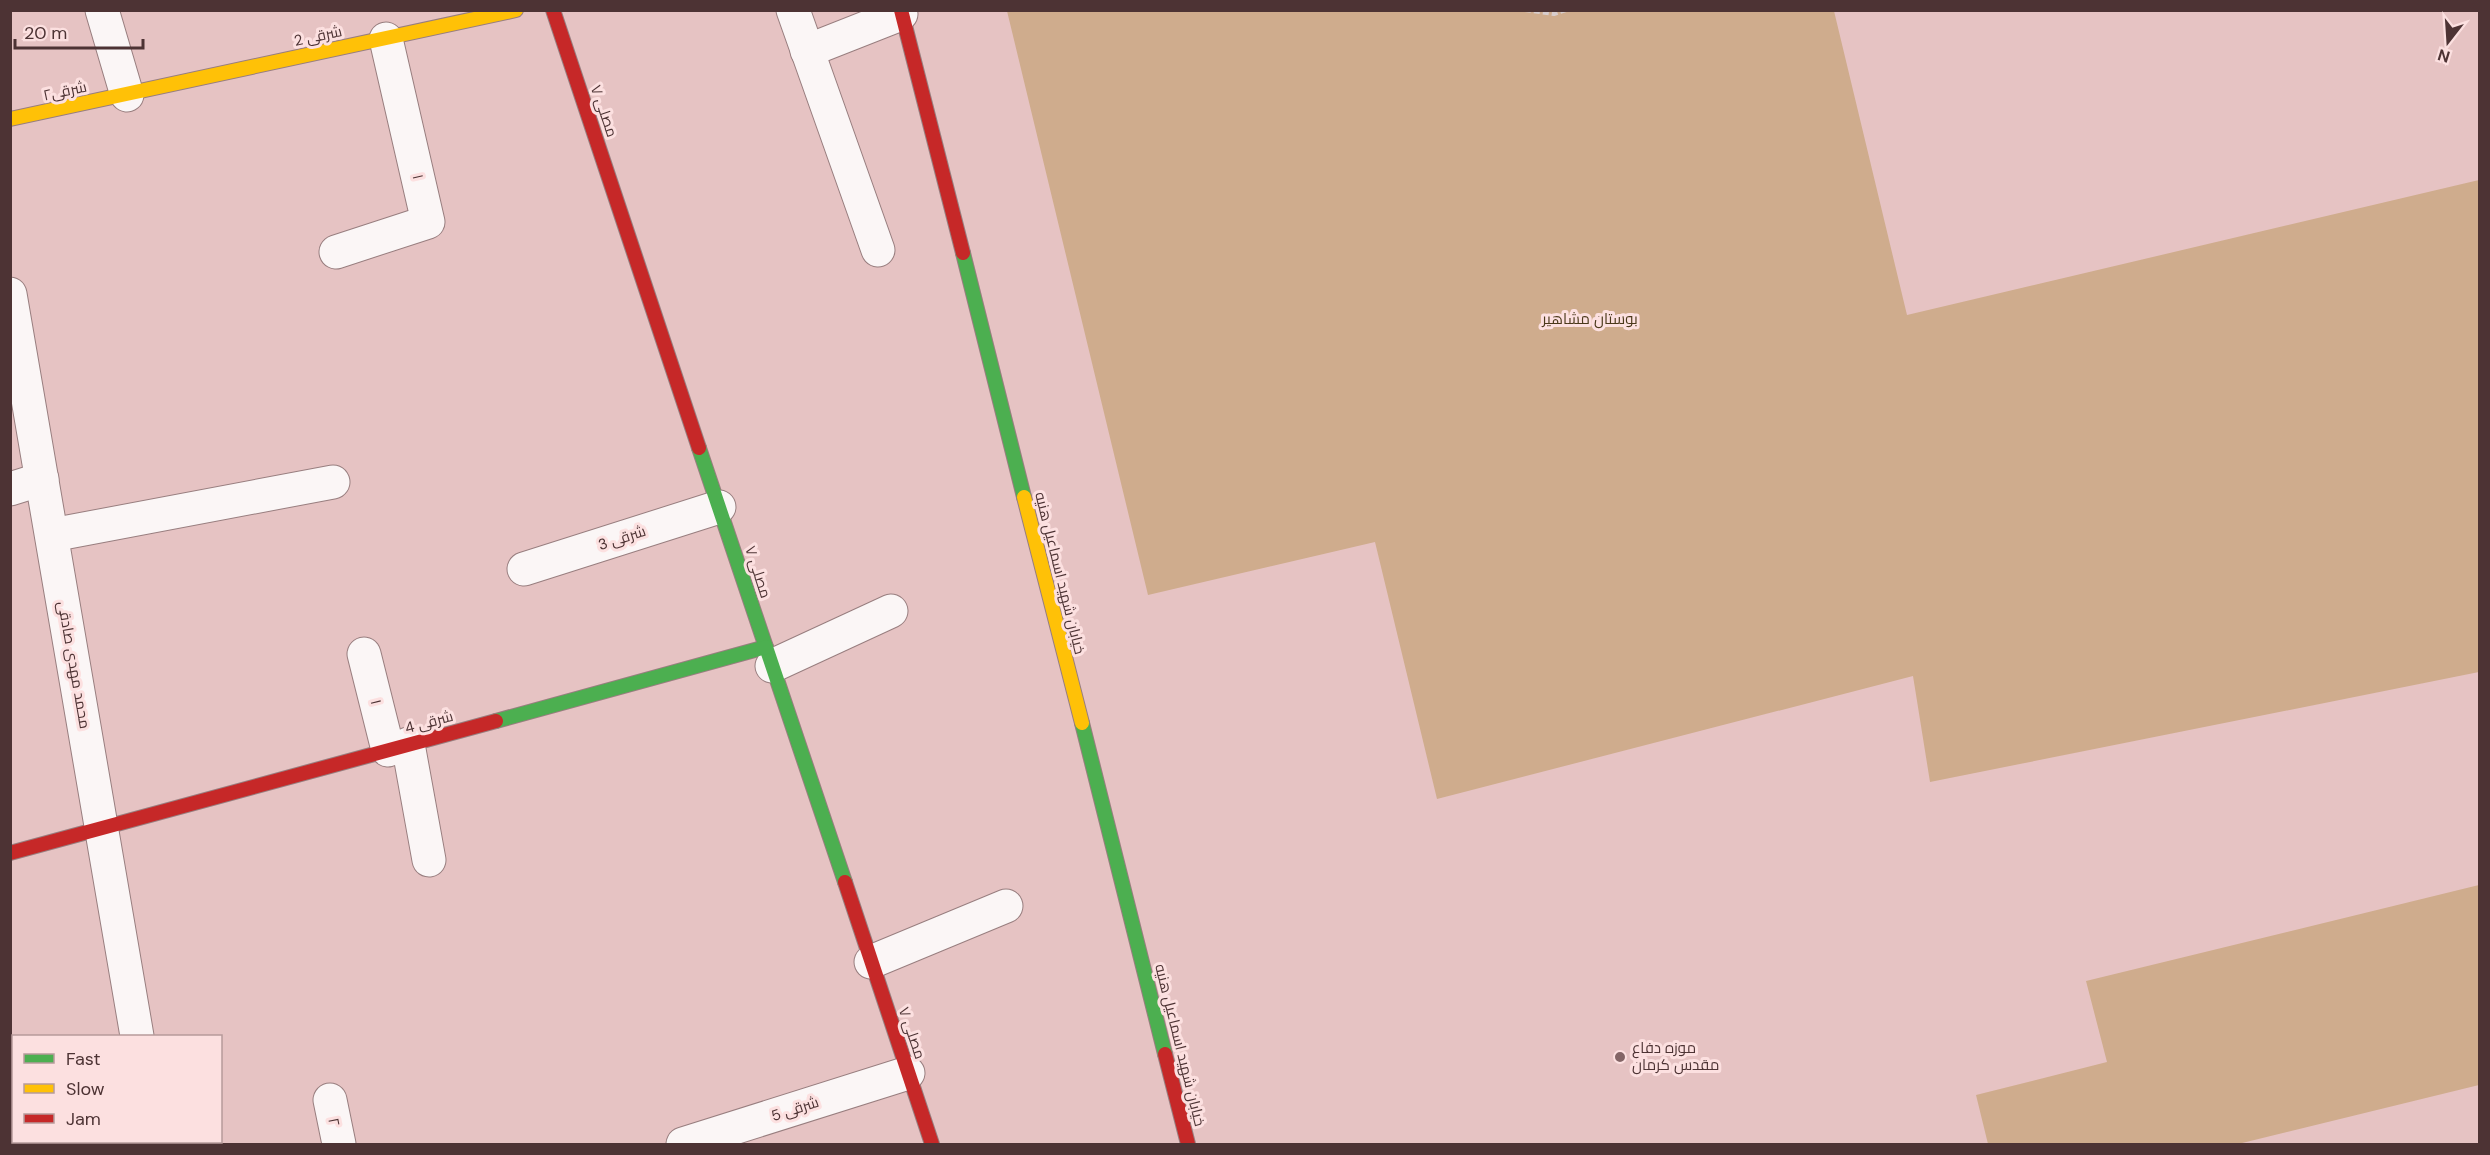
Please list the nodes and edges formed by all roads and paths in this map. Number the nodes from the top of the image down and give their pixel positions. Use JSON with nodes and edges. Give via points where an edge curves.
{"nodes":[{"id":1,"x":102,"y":10,"type":"edge"},
{"id":2,"x":516,"y":10,"type":"edge"},
{"id":3,"x":553,"y":10,"type":"edge"},
{"id":4,"x":793,"y":10,"type":"edge"},
{"id":5,"x":1525,"y":10,"type":"edge"},
{"id":6,"x":1566,"y":10,"type":"edge"},
{"id":7,"x":901,"y":12,"type":"edge"},
{"id":8,"x":386,"y":39,"type":"junction"},
{"id":9,"x":807,"y":51,"type":"junction"},
{"id":10,"x":127,"y":94,"type":"junction"},
{"id":11,"x":10,"y":119,"type":"edge"},
{"id":12,"x":878,"y":250,"type":"dead end"},
{"id":13,"x":336,"y":252,"type":"dead end"},
{"id":14,"x":10,"y":294,"type":"edge"},
{"id":15,"x":42,"y":479,"type":"junction"},
{"id":16,"x":333,"y":482,"type":"dead end"},
{"id":17,"x":10,"y":489,"type":"edge"},
{"id":18,"x":719,"y":507,"type":"junction"},
{"id":19,"x":52,"y":535,"type":"junction"},
{"id":20,"x":524,"y":569,"type":"dead end"},
{"id":21,"x":891,"y":611,"type":"dead end"},
{"id":22,"x":364,"y":654,"type":"dead end"},
{"id":23,"x":769,"y":657,"type":"junction"},
{"id":24,"x":398,"y":747,"type":"junction"},
{"id":25,"x":101,"y":828,"type":"junction"},
{"id":26,"x":10,"y":853,"type":"edge"},
{"id":27,"x":429,"y":860,"type":"dead end"},
{"id":28,"x":1006,"y":906,"type":"dead end"},
{"id":29,"x":871,"y":962,"type":"junction"},
{"id":30,"x":137,"y":1035,"type":"edge"},
{"id":31,"x":908,"y":1073,"type":"junction"},
{"id":32,"x":330,"y":1100,"type":"dead end"},
{"id":33,"x":339,"y":1144,"type":"edge"},
{"id":34,"x":683,"y":1144,"type":"edge"},
{"id":35,"x":932,"y":1144,"type":"edge"},
{"id":36,"x":1188,"y":1144,"type":"edge"}],
"edges":[{"from":1,"to":10,"type":"street"},
{"from":2,"to":8,"type":"street","name":"شرقی 2"},
{"from":3,"to":18,"type":"street","name":"مصلی ۷"},
{"from":4,"to":9,"type":"street"},
{"from":5,"to":6,"type":"path","via":[[1554,14]]},
{"from":7,"to":9,"type":"street"},
{"from":7,"to":36,"type":"street","name":"خیابان شهید اسماعیل هنیه"},
{"from":8,"to":10,"type":"street","name":"شرقی 2"},
{"from":8,"to":13,"type":"street","name":"۱","via":[[428,222]]},
{"from":9,"to":12,"type":"street"},
{"from":10,"to":11,"type":"street","name":"شرقی۲"},
{"from":14,"to":15,"type":"street","name":"محمد مهدی صادقی"},
{"from":15,"to":17,"type":"street"},
{"from":15,"to":19,"type":"street","name":"محمد مهدی صادقی"},
{"from":16,"to":19,"type":"street"},
{"from":18,"to":20,"type":"street","name":"شرقی 3"},
{"from":18,"to":23,"type":"street","name":"مصلی ۷"},
{"from":19,"to":25,"type":"street","name":"محمد مهدی صادقی"},
{"from":21,"to":23,"type":"street"},
{"from":22,"to":24,"type":"street","name":"۱"},
{"from":23,"to":24,"type":"street","name":"شرقی 4"},
{"from":23,"to":29,"type":"street","name":"مصلی ۷"},
{"from":24,"to":25,"type":"street","name":"شرقی 4"},
{"from":24,"to":27,"type":"street","name":"۱"},
{"from":25,"to":26,"type":"street","name":"شرقی 4"},
{"from":25,"to":30,"type":"street","name":"محمد مهدی صادقی"},
{"from":28,"to":29,"type":"street"},
{"from":29,"to":31,"type":"street","name":"مصلی ۷"},
{"from":31,"to":34,"type":"street","name":"شرقی 5"},
{"from":31,"to":35,"type":"street","name":"مصلی ۷"},
{"from":32,"to":33,"type":"street","name":"۲"}]}
